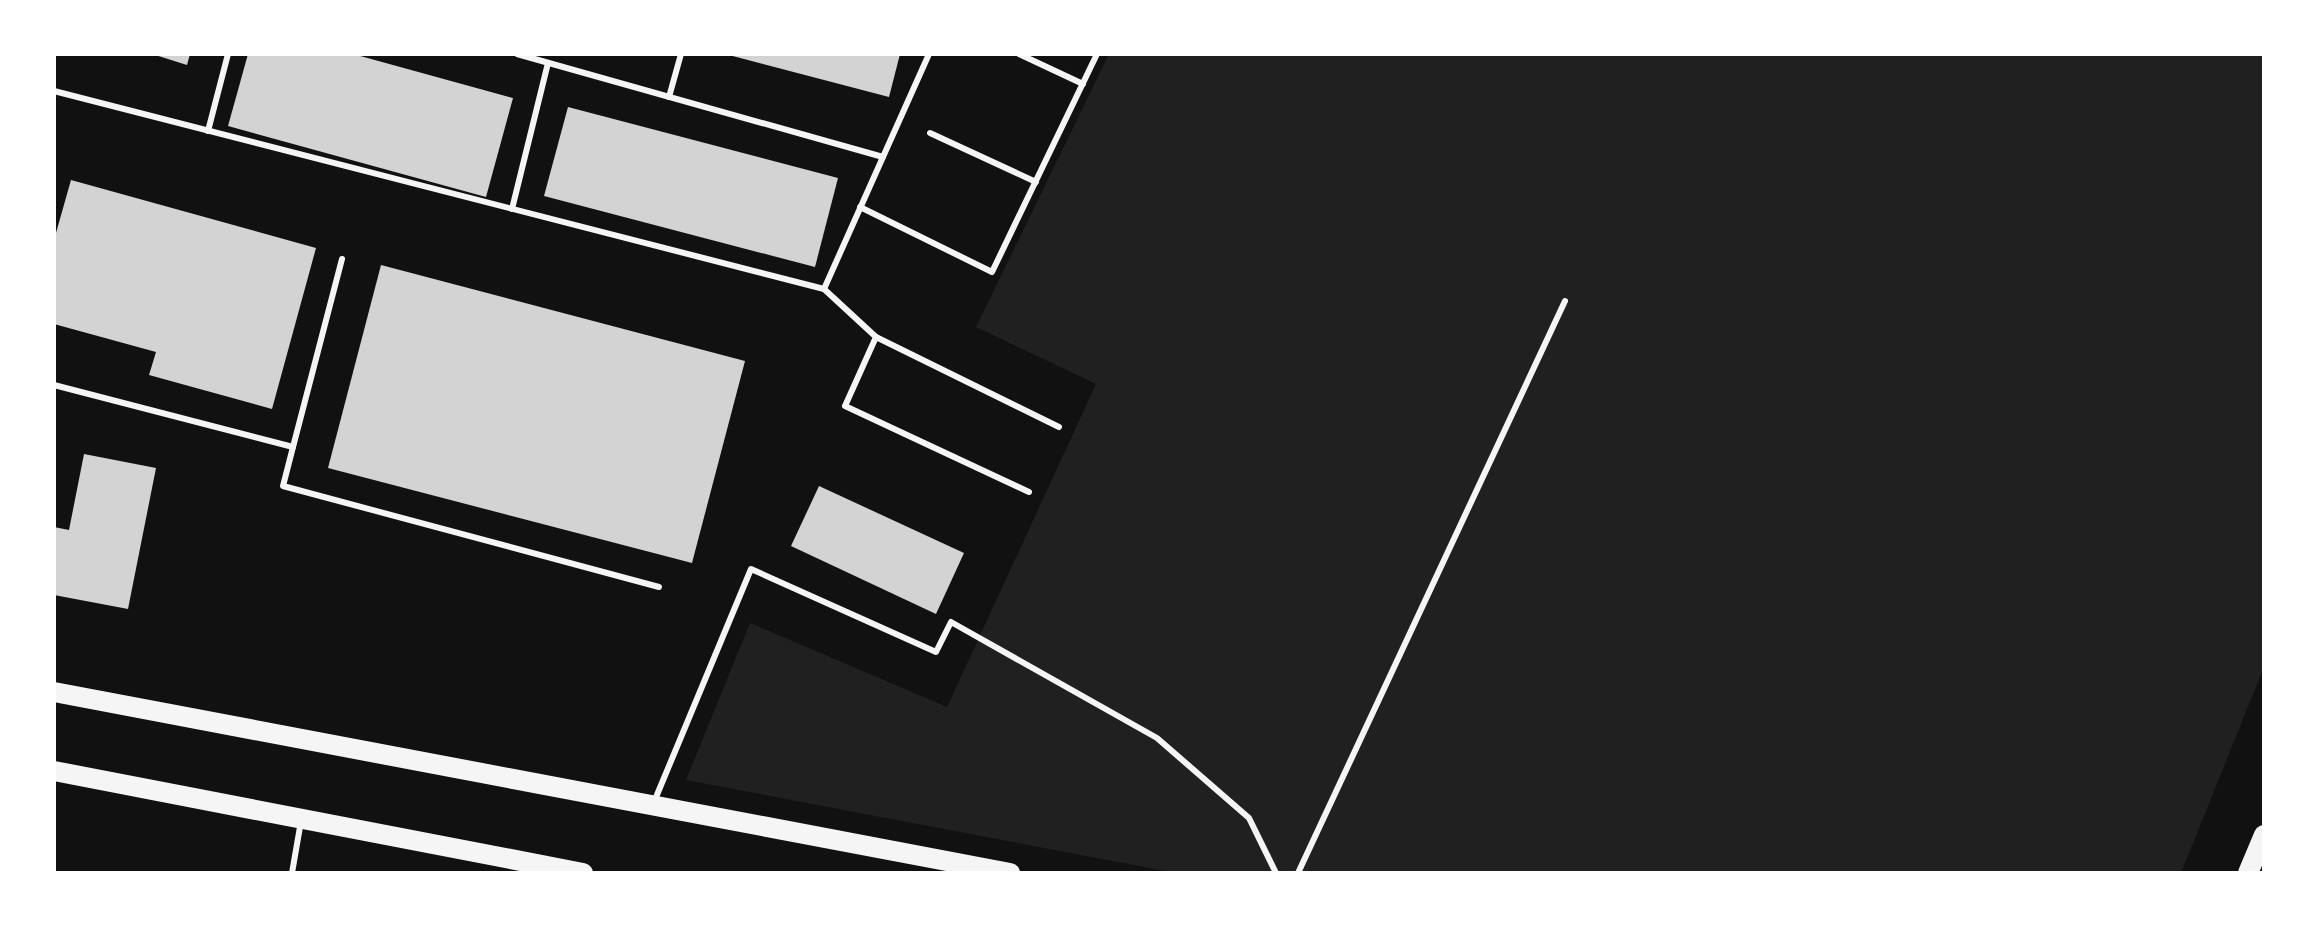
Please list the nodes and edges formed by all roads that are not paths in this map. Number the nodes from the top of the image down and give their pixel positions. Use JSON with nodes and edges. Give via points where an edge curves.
{"nodes":[{"id":1,"x":228,"y":54,"type":"edge"},
{"id":2,"x":517,"y":54,"type":"edge"},
{"id":3,"x":681,"y":54,"type":"edge"},
{"id":4,"x":929,"y":54,"type":"edge"},
{"id":5,"x":1019,"y":54,"type":"edge"},
{"id":6,"x":1097,"y":54,"type":"edge"},
{"id":7,"x":548,"y":63,"type":"junction"},
{"id":8,"x":1083,"y":84,"type":"junction"},
{"id":9,"x":54,"y":91,"type":"edge"},
{"id":10,"x":669,"y":97,"type":"junction"},
{"id":11,"x":208,"y":131,"type":"junction"},
{"id":12,"x":930,"y":133,"type":"dead end"},
{"id":13,"x":883,"y":157,"type":"junction"},
{"id":14,"x":1036,"y":182,"type":"junction"},
{"id":15,"x":860,"y":207,"type":"junction"},
{"id":16,"x":512,"y":209,"type":"junction"},
{"id":17,"x":342,"y":259,"type":"dead end"},
{"id":18,"x":824,"y":289,"type":"junction"},
{"id":19,"x":1565,"y":301,"type":"dead end"},
{"id":20,"x":876,"y":337,"type":"junction"},
{"id":21,"x":54,"y":385,"type":"edge"},
{"id":22,"x":1059,"y":427,"type":"dead end"},
{"id":23,"x":293,"y":447,"type":"junction"},
{"id":24,"x":1029,"y":492,"type":"dead end"},
{"id":25,"x":659,"y":587,"type":"dead end"},
{"id":26,"x":54,"y":692,"type":"edge"},
{"id":27,"x":54,"y":771,"type":"edge"},
{"id":28,"x":653,"y":806,"type":"junction"},
{"id":29,"x":301,"y":818,"type":"junction"},
{"id":30,"x":2264,"y":835,"type":"edge"},
{"id":31,"x":292,"y":873,"type":"edge"},
{"id":32,"x":583,"y":873,"type":"edge"},
{"id":33,"x":1010,"y":873,"type":"edge"},
{"id":34,"x":1276,"y":873,"type":"edge"},
{"id":35,"x":1298,"y":873,"type":"edge"},
{"id":36,"x":2248,"y":873,"type":"edge"}],
"edges":[{"from":1,"to":11,"type":"lane"},
{"from":2,"to":7,"type":"lane"},
{"from":3,"to":10,"type":"lane"},
{"from":4,"to":13,"type":"lane"},
{"from":5,"to":8,"type":"lane"},
{"from":6,"to":8,"type":"lane"},
{"from":7,"to":10,"type":"lane"},
{"from":7,"to":16,"type":"lane"},
{"from":8,"to":14,"type":"lane"},
{"from":9,"to":11,"type":"lane"},
{"from":10,"to":13,"type":"lane"},
{"from":11,"to":16,"type":"lane"},
{"from":12,"to":14,"type":"lane"},
{"from":13,"to":15,"type":"lane"},
{"from":14,"to":15,"type":"lane","via":[[992,272]]},
{"from":15,"to":18,"type":"lane"},
{"from":16,"to":18,"type":"lane"},
{"from":17,"to":23,"type":"lane"},
{"from":18,"to":20,"type":"lane"},
{"from":19,"to":35,"type":"lane"},
{"from":20,"to":22,"type":"lane"},
{"from":20,"to":24,"type":"lane","via":[[845,406]]},
{"from":21,"to":23,"type":"lane"},
{"from":23,"to":25,"type":"lane","via":[[283,486]]},
{"from":26,"to":28,"type":"main road"},
{"from":27,"to":29,"type":"main road"},
{"from":28,"to":33,"type":"main road"},
{"from":28,"to":34,"type":"lane","via":[[751,569],[936,652],[951,622],[1157,738],[1249,818]]},
{"from":29,"to":31,"type":"lane"},
{"from":29,"to":32,"type":"main road"},
{"from":30,"to":36,"type":"main road"}]}
